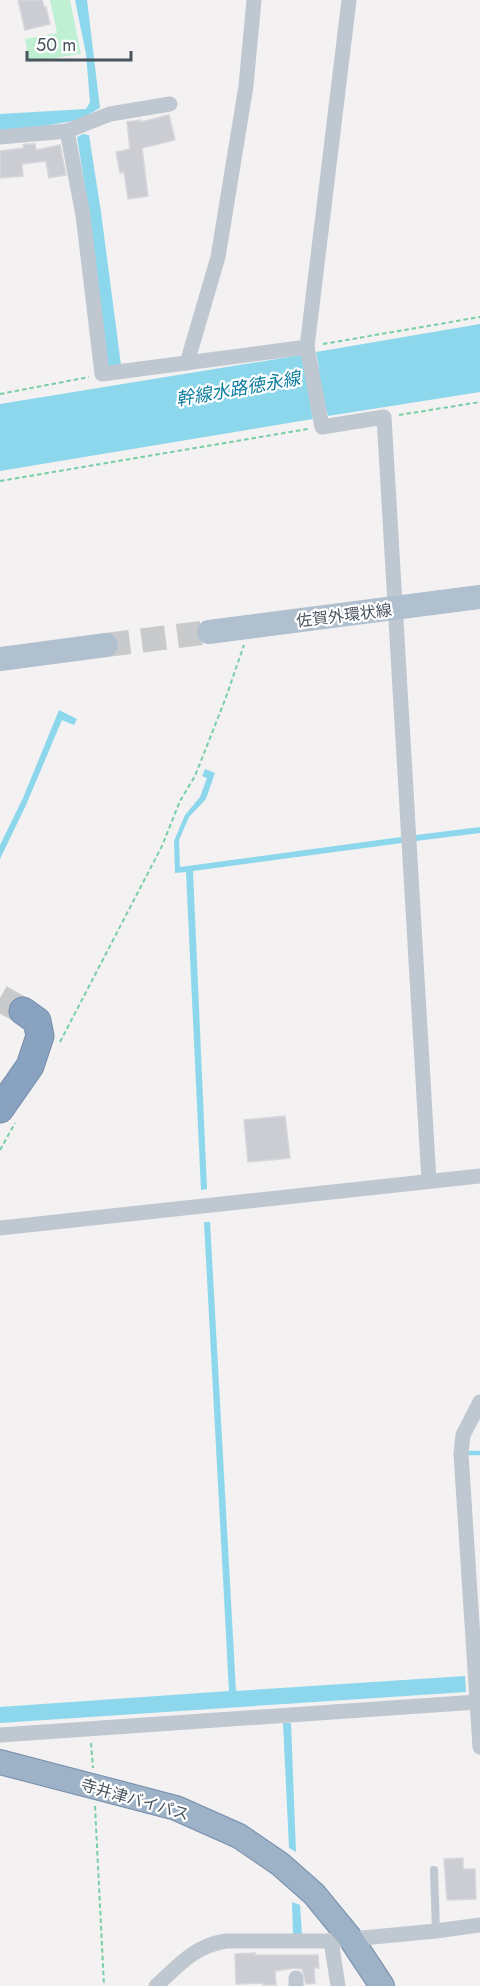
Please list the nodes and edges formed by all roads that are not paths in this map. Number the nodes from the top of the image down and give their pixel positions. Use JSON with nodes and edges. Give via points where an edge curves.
{"nodes":[{"id":1,"x":254,"y":0,"type":"edge"},
{"id":2,"x":349,"y":0,"type":"edge"},
{"id":3,"x":170,"y":104,"type":"dead end"},
{"id":4,"x":67,"y":131,"type":"junction"},
{"id":5,"x":0,"y":137,"type":"edge"},
{"id":6,"x":307,"y":347,"type":"junction"},
{"id":7,"x":187,"y":363,"type":"junction"},
{"id":8,"x":480,"y":597,"type":"edge"},
{"id":9,"x":395,"y":608,"type":"junction"},
{"id":10,"x":209,"y":632,"type":"tunnel mouth"},
{"id":11,"x":106,"y":645,"type":"tunnel mouth"},
{"id":12,"x":0,"y":660,"type":"edge"},
{"id":13,"x":23,"y":1011,"type":"tunnel mouth"},
{"id":14,"x":8,"y":1115,"type":"edge"},
{"id":15,"x":480,"y":1176,"type":"edge"},
{"id":16,"x":429,"y":1181,"type":"junction"},
{"id":17,"x":0,"y":1228,"type":"edge"},
{"id":18,"x":480,"y":1402,"type":"edge"},
{"id":19,"x":477,"y":1702,"type":"junction"},
{"id":20,"x":0,"y":1735,"type":"edge"},
{"id":21,"x":480,"y":1747,"type":"edge"},
{"id":22,"x":0,"y":1762,"type":"edge"},
{"id":23,"x":434,"y":1870,"type":"dead end"},
{"id":24,"x":480,"y":1925,"type":"edge"},
{"id":25,"x":436,"y":1931,"type":"junction"},
{"id":26,"x":341,"y":1940,"type":"junction"},
{"id":27,"x":156,"y":1986,"type":"edge"},
{"id":28,"x":338,"y":1986,"type":"edge"},
{"id":29,"x":382,"y":1986,"type":"edge"}],
"edges":[{"from":1,"to":7,"type":"street","via":[[246,86],[218,257]]},
{"from":2,"to":6,"type":"street"},
{"from":3,"to":4,"type":"street","via":[[110,114]]},
{"from":4,"to":5,"type":"street"},
{"from":4,"to":7,"type":"street","via":[[83,215],[102,375]]},
{"from":6,"to":7,"type":"street"},
{"from":6,"to":9,"type":"street","via":[[322,427],[384,417]]},
{"from":8,"to":9,"type":"main road","name":"佐賀外環状線"},
{"from":9,"to":10,"type":"main road","name":"佐賀外環状線"},
{"from":9,"to":16,"type":"street"},
{"from":11,"to":12,"type":"main road"},
{"from":13,"to":14,"type":"highway","via":[[37,1021],[40,1036]]},
{"from":15,"to":16,"type":"street"},
{"from":16,"to":17,"type":"street"},
{"from":18,"to":19,"type":"street","via":[[464,1435],[461,1454]]},
{"from":19,"to":20,"type":"street"},
{"from":19,"to":21,"type":"street"},
{"from":22,"to":26,"type":"highway","name":"寺井津バイパス","via":[[176,1808],[239,1836],[314,1894]]},
{"from":23,"to":25,"type":"lane"},
{"from":24,"to":25,"type":"street"},
{"from":25,"to":26,"type":"street"},
{"from":26,"to":27,"type":"street","via":[[211,1943],[194,1951]]},
{"from":26,"to":28,"type":"street"},
{"from":26,"to":29,"type":"highway","name":"寺井津バイパス"}]}
